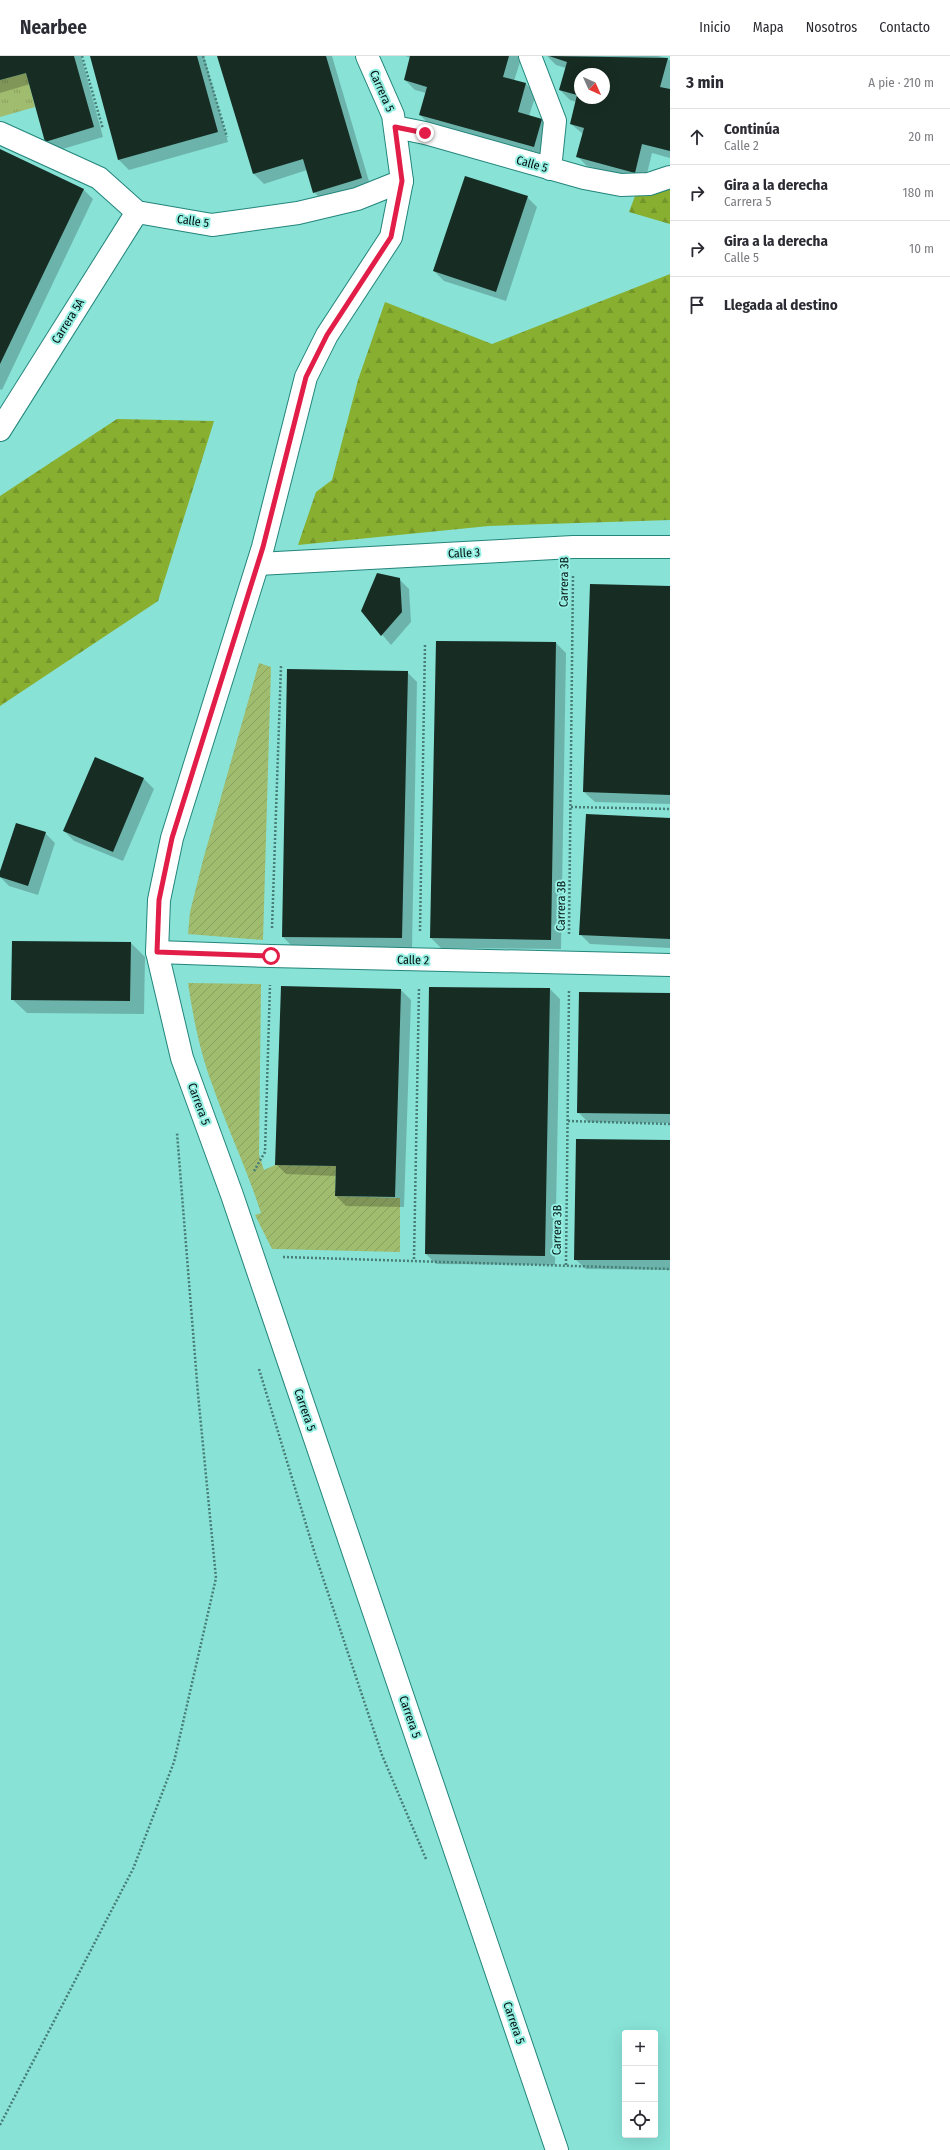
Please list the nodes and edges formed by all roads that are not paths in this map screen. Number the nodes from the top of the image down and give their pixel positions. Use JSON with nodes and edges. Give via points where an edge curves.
{"nodes":[{"id":1,"x":367,"y":56,"type":"edge"},
{"id":2,"x":530,"y":56,"type":"edge"},
{"id":3,"x":395,"y":127,"type":"junction"},
{"id":4,"x":0,"y":133,"type":"edge"},
{"id":5,"x":550,"y":169,"type":"junction"},
{"id":6,"x":670,"y":177,"type":"edge"},
{"id":7,"x":402,"y":181,"type":"junction"},
{"id":8,"x":137,"y":212,"type":"junction"},
{"id":9,"x":0,"y":430,"type":"edge"},
{"id":10,"x":670,"y":547,"type":"edge"},
{"id":11,"x":260,"y":556,"type":"junction"},
{"id":12,"x":157,"y":952,"type":"junction"},
{"id":13,"x":670,"y":965,"type":"edge"},
{"id":14,"x":557,"y":2150,"type":"edge"}],
"edges":[{"from":1,"to":3,"type":"street","name":"Carrera 5","via":[[394,115]]},
{"from":2,"to":5,"type":"street","via":[[555,121]]},
{"from":3,"to":5,"type":"street","name":"Calle 5","via":[[425,133]]},
{"from":3,"to":7,"type":"street","name":"Carrera 5"},
{"from":4,"to":8,"type":"street","via":[[99,178]]},
{"from":5,"to":6,"type":"street","name":"Calle 5","via":[[621,185],[649,184]]},
{"from":7,"to":8,"type":"street","name":"Calle 5","via":[[356,199],[298,213],[212,225]]},
{"from":7,"to":11,"type":"street","name":"Carrera 5","via":[[391,237],[327,335],[306,377]]},
{"from":8,"to":9,"type":"street","name":"Carrera 5A"},
{"from":10,"to":11,"type":"street","name":"Calle 3","via":[[573,547]]},
{"from":11,"to":12,"type":"street","name":"Carrera 5","via":[[172,838],[159,900]]},
{"from":12,"to":13,"type":"street","name":"Calle 2"},
{"from":12,"to":14,"type":"street","name":"Carrera 5","via":[[182,1058],[253,1256]]}]}
